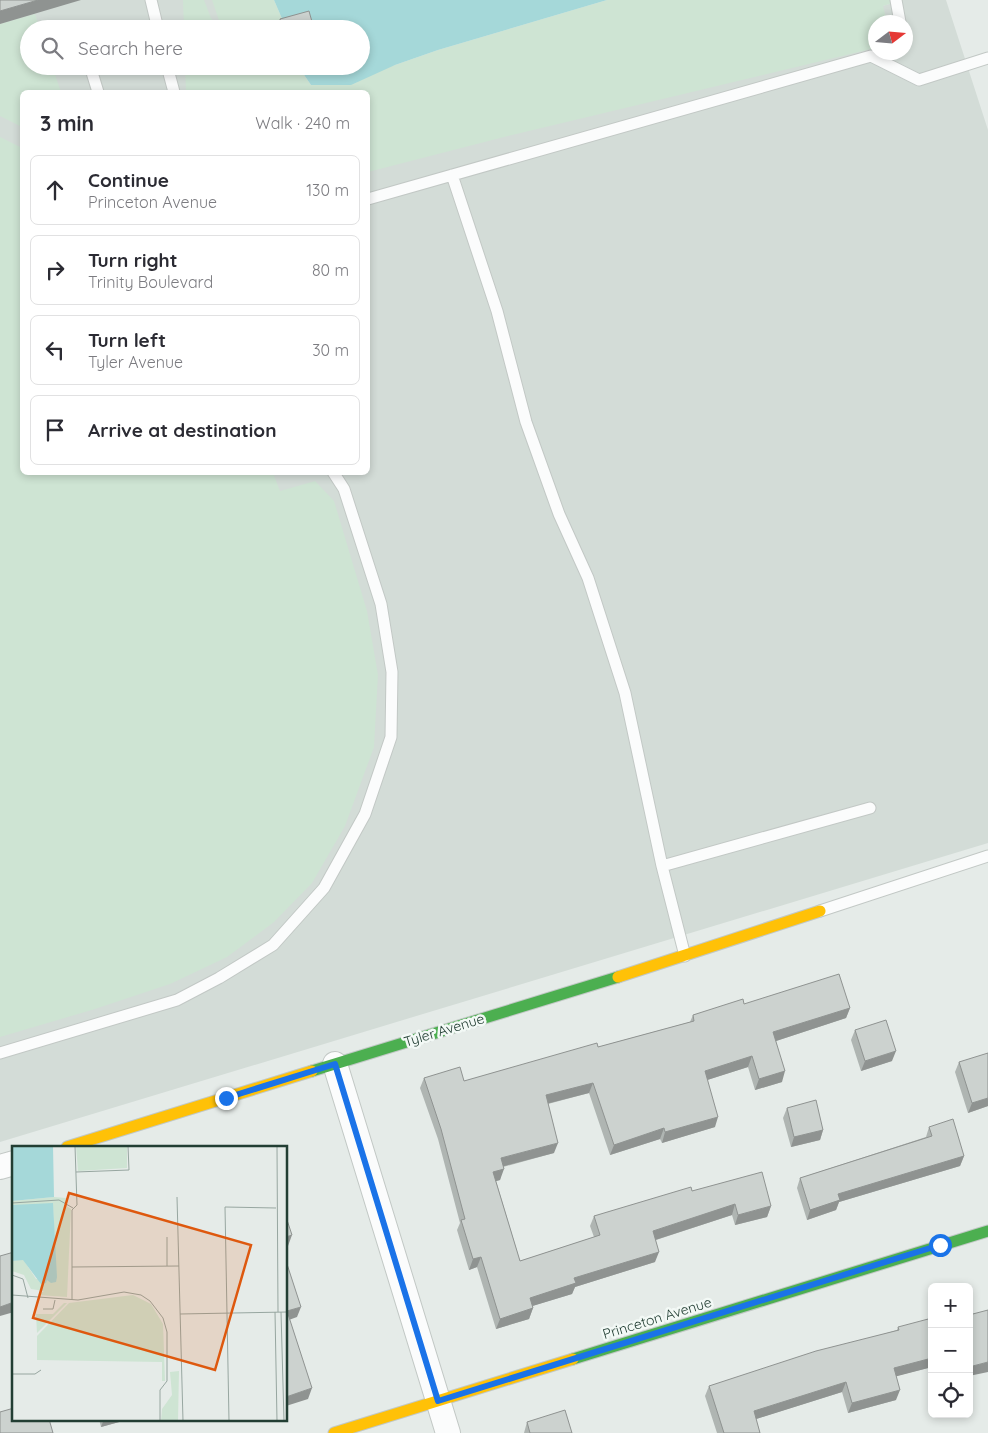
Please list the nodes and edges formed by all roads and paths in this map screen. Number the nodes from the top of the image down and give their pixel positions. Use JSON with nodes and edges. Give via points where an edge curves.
{"nodes":[{"id":1,"x":151,"y":0,"type":"edge"},
{"id":2,"x":896,"y":1,"type":"edge"},
{"id":3,"x":899,"y":15,"type":"edge"},
{"id":4,"x":156,"y":20,"type":"edge"},
{"id":5,"x":868,"y":57,"type":"edge"},
{"id":6,"x":988,"y":58,"type":"edge"},
{"id":7,"x":889,"y":60,"type":"edge"},
{"id":8,"x":93,"y":75,"type":"edge"},
{"id":9,"x":169,"y":75,"type":"edge"},
{"id":10,"x":97,"y":90,"type":"edge"},
{"id":11,"x":173,"y":90,"type":"edge"},
{"id":12,"x":452,"y":175,"type":"junction"},
{"id":13,"x":370,"y":198,"type":"edge"},
{"id":14,"x":335,"y":475,"type":"edge"},
{"id":15,"x":870,"y":808,"type":"dead end"},
{"id":16,"x":988,"y":856,"type":"edge"},
{"id":17,"x":662,"y":866,"type":"junction"},
{"id":18,"x":820,"y":911,"type":"joint"},
{"id":19,"x":685,"y":956,"type":"junction"},
{"id":20,"x":0,"y":1053,"type":"edge"},
{"id":21,"x":335,"y":1064,"type":"junction"},
{"id":22,"x":70,"y":1146,"type":"edge"},
{"id":23,"x":988,"y":1231,"type":"edge"},
{"id":24,"x":438,"y":1401,"type":"junction"},
{"id":25,"x":334,"y":1433,"type":"edge"},
{"id":26,"x":448,"y":1433,"type":"edge"}],
"edges":[{"from":1,"to":4,"type":"lane"},
{"from":2,"to":3,"type":"lane"},
{"from":5,"to":12,"type":"lane"},
{"from":6,"to":7,"type":"lane","via":[[919,80]]},
{"from":8,"to":10,"type":"lane"},
{"from":9,"to":11,"type":"lane"},
{"from":12,"to":13,"type":"lane"},
{"from":12,"to":17,"type":"lane","via":[[497,311],[526,422],[588,578],[625,692]]},
{"from":14,"to":20,"type":"lane","via":[[344,489],[381,604],[392,672],[392,737],[365,814],[324,888],[273,945],[177,1000]]},
{"from":15,"to":17,"type":"lane"},
{"from":16,"to":18,"type":"lane"},
{"from":17,"to":19,"type":"lane"},
{"from":18,"to":19,"type":"street","name":"Tyler Avenue"},
{"from":19,"to":21,"type":"street","name":"Tyler Avenue"},
{"from":21,"to":22,"type":"street","name":"Tyler Avenue"},
{"from":21,"to":24,"type":"street"},
{"from":23,"to":24,"type":"street","name":"Princeton Avenue"},
{"from":24,"to":25,"type":"street","name":"Princeton Avenue"},
{"from":24,"to":26,"type":"street"}]}
